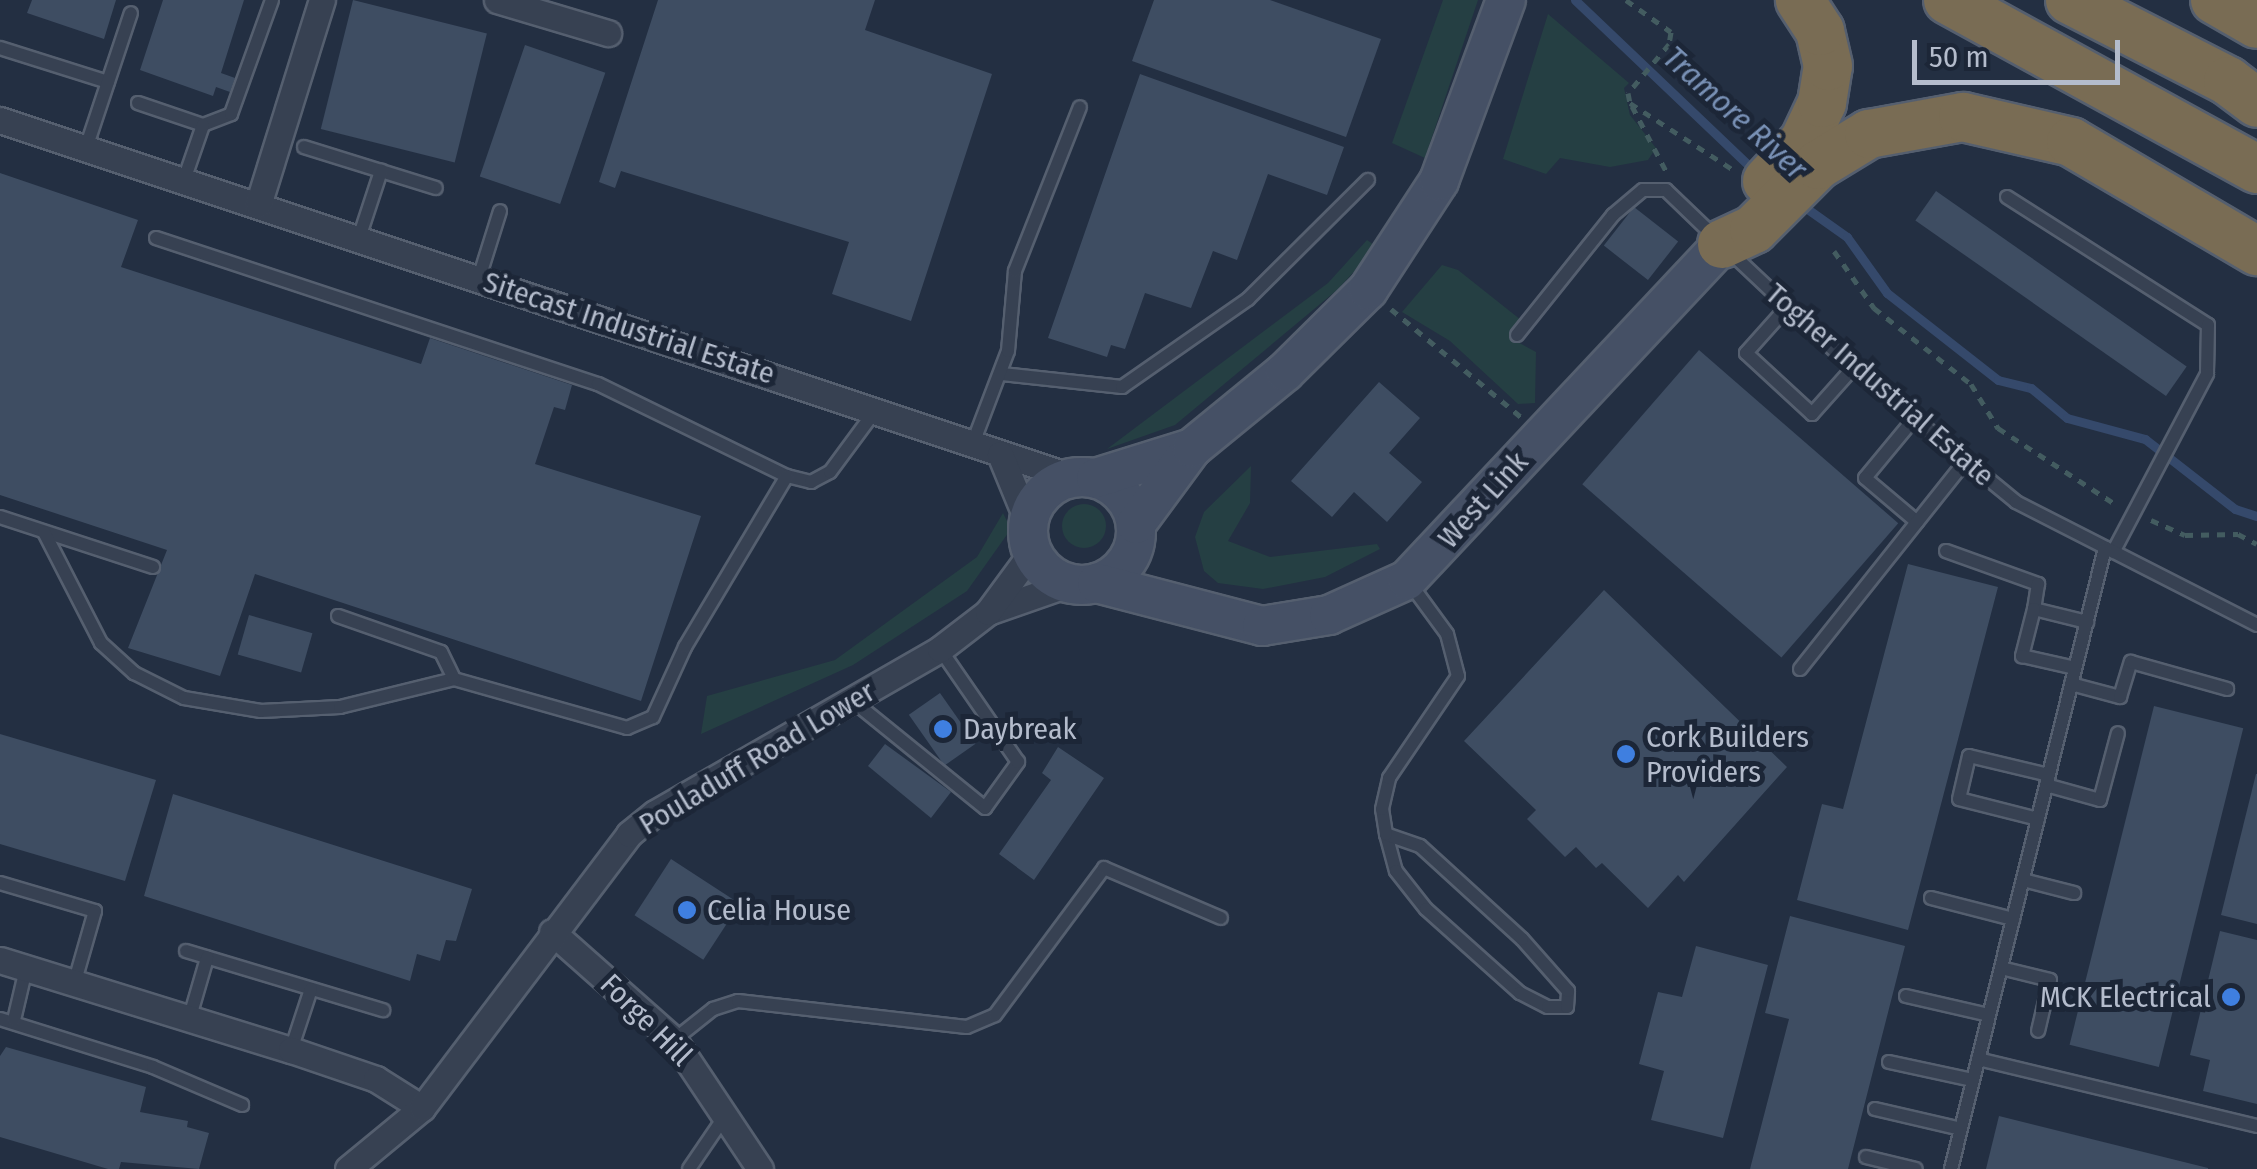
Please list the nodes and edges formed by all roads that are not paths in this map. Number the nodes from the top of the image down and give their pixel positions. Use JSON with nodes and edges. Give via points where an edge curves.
{"nodes":[{"id":1,"x":272,"y":0,"type":"edge"},
{"id":2,"x":322,"y":0,"type":"edge"},
{"id":3,"x":497,"y":0,"type":"edge"},
{"id":4,"x":1506,"y":0,"type":"edge"},
{"id":5,"x":1800,"y":0,"type":"edge"},
{"id":6,"x":1948,"y":0,"type":"edge"},
{"id":7,"x":2070,"y":0,"type":"edge"},
{"id":8,"x":2214,"y":0,"type":"edge"},
{"id":9,"x":132,"y":12,"type":"dead end"},
{"id":10,"x":2257,"y":24,"type":"edge"},
{"id":11,"x":608,"y":33,"type":"dead end"},
{"id":12,"x":2028,"y":40,"type":"junction"},
{"id":13,"x":0,"y":48,"type":"edge"},
{"id":14,"x":108,"y":82,"type":"junction"},
{"id":15,"x":138,"y":103,"type":"dead end"},
{"id":16,"x":2257,"y":103,"type":"edge"},
{"id":17,"x":1080,"y":107,"type":"dead end"},
{"id":18,"x":0,"y":120,"type":"edge"},
{"id":19,"x":203,"y":125,"type":"junction"},
{"id":20,"x":304,"y":147,"type":"dead end"},
{"id":21,"x":86,"y":148,"type":"junction"},
{"id":22,"x":2257,"y":169,"type":"edge"},
{"id":23,"x":381,"y":171,"type":"junction"},
{"id":24,"x":184,"y":180,"type":"junction"},
{"id":25,"x":1368,"y":180,"type":"dead end"},
{"id":26,"x":436,"y":188,"type":"dead end"},
{"id":27,"x":2257,"y":188,"type":"edge"},
{"id":28,"x":2008,"y":197,"type":"dead end"},
{"id":29,"x":258,"y":205,"type":"junction"},
{"id":30,"x":500,"y":211,"type":"dead end"},
{"id":31,"x":156,"y":238,"type":"dead end"},
{"id":32,"x":359,"y":238,"type":"junction"},
{"id":33,"x":1722,"y":244,"type":"junction"},
{"id":34,"x":2257,"y":251,"type":"edge"},
{"id":35,"x":479,"y":278,"type":"junction"},
{"id":36,"x":1788,"y":306,"type":"junction"},
{"id":37,"x":1517,"y":334,"type":"dead end"},
{"id":38,"x":1853,"y":368,"type":"junction"},
{"id":39,"x":1002,"y":374,"type":"junction"},
{"id":40,"x":876,"y":410,"type":"junction"},
{"id":41,"x":1913,"y":420,"type":"junction"},
{"id":42,"x":973,"y":443,"type":"junction"},
{"id":43,"x":1192,"y":448,"type":"junction"},
{"id":44,"x":1000,"y":454,"type":"junction"},
{"id":45,"x":1964,"y":463,"type":"junction"},
{"id":46,"x":787,"y":476,"type":"junction"},
{"id":47,"x":1084,"y":478,"type":"junction"},
{"id":48,"x":0,"y":518,"type":"edge"},
{"id":49,"x":1917,"y":522,"type":"junction"},
{"id":50,"x":44,"y":532,"type":"junction"},
{"id":51,"x":1136,"y":532,"type":"junction"},
{"id":52,"x":1030,"y":537,"type":"junction"},
{"id":53,"x":2109,"y":550,"type":"junction"},
{"id":54,"x":1946,"y":552,"type":"dead end"},
{"id":55,"x":153,"y":567,"type":"dead end"},
{"id":56,"x":1407,"y":580,"type":"junction"},
{"id":57,"x":1082,"y":583,"type":"junction"},
{"id":58,"x":1178,"y":606,"type":"junction"},
{"id":59,"x":2034,"y":609,"type":"junction"},
{"id":60,"x":988,"y":612,"type":"junction"},
{"id":61,"x":338,"y":616,"type":"dead end"},
{"id":62,"x":2087,"y":622,"type":"junction"},
{"id":63,"x":2257,"y":626,"type":"edge"},
{"id":64,"x":940,"y":649,"type":"junction"},
{"id":65,"x":2075,"y":668,"type":"junction"},
{"id":66,"x":1800,"y":669,"type":"dead end"},
{"id":67,"x":454,"y":679,"type":"junction"},
{"id":68,"x":2071,"y":684,"type":"junction"},
{"id":69,"x":2227,"y":689,"type":"dead end"},
{"id":70,"x":854,"y":701,"type":"junction"},
{"id":71,"x":2118,"y":733,"type":"dead end"},
{"id":72,"x":2048,"y":780,"type":"junction"},
{"id":73,"x":2038,"y":819,"type":"junction"},
{"id":74,"x":1386,"y":834,"type":"junction"},
{"id":75,"x":2023,"y":880,"type":"junction"},
{"id":76,"x":0,"y":884,"type":"edge"},
{"id":77,"x":2074,"y":893,"type":"dead end"},
{"id":78,"x":1931,"y":898,"type":"dead end"},
{"id":79,"x":1221,"y":918,"type":"dead end"},
{"id":80,"x":2013,"y":919,"type":"junction"},
{"id":81,"x":552,"y":932,"type":"junction"},
{"id":82,"x":186,"y":952,"type":"dead end"},
{"id":83,"x":207,"y":958,"type":"junction"},
{"id":84,"x":0,"y":960,"type":"edge"},
{"id":85,"x":26,"y":968,"type":"junction"},
{"id":86,"x":2002,"y":968,"type":"junction"},
{"id":87,"x":74,"y":984,"type":"junction"},
{"id":88,"x":312,"y":989,"type":"junction"},
{"id":89,"x":1906,"y":996,"type":"dead end"},
{"id":90,"x":383,"y":1010,"type":"dead end"},
{"id":91,"x":1990,"y":1016,"type":"junction"},
{"id":92,"x":7,"y":1019,"type":"edge"},
{"id":93,"x":189,"y":1020,"type":"junction"},
{"id":94,"x":2038,"y":1031,"type":"dead end"},
{"id":95,"x":674,"y":1040,"type":"junction"},
{"id":96,"x":291,"y":1050,"type":"junction"},
{"id":97,"x":1978,"y":1060,"type":"junction"},
{"id":98,"x":1889,"y":1062,"type":"dead end"},
{"id":99,"x":1973,"y":1080,"type":"junction"},
{"id":100,"x":242,"y":1105,"type":"dead end"},
{"id":101,"x":422,"y":1108,"type":"junction"},
{"id":102,"x":1875,"y":1109,"type":"dead end"},
{"id":103,"x":727,"y":1112,"type":"junction"},
{"id":104,"x":2257,"y":1126,"type":"edge"},
{"id":105,"x":1961,"y":1129,"type":"junction"},
{"id":106,"x":1866,"y":1157,"type":"dead end"},
{"id":107,"x":348,"y":1169,"type":"edge"},
{"id":108,"x":689,"y":1169,"type":"edge"},
{"id":109,"x":760,"y":1169,"type":"edge"},
{"id":110,"x":1916,"y":1169,"type":"edge"},
{"id":111,"x":1951,"y":1169,"type":"edge"}],
"edges":[{"from":1,"to":19,"type":"lane","via":[[232,114]]},
{"from":2,"to":29,"type":"street"},
{"from":3,"to":11,"type":"street"},
{"from":4,"to":43,"type":"street","name":"Pouladuff Road Lower","via":[[1439,181],[1368,290],[1285,372]]},
{"from":5,"to":33,"type":"highway","via":[[1820,31],[1828,66],[1822,104],[1804,141],[1736,214]]},
{"from":6,"to":12,"type":"highway"},
{"from":7,"to":16,"type":"highway","via":[[2228,81]]},
{"from":8,"to":10,"type":"highway"},
{"from":9,"to":14,"type":"lane"},
{"from":12,"to":22,"type":"highway"},
{"from":12,"to":27,"type":"highway"},
{"from":13,"to":14,"type":"lane"},
{"from":14,"to":21,"type":"lane"},
{"from":15,"to":19,"type":"lane"},
{"from":17,"to":39,"type":"lane","via":[[1015,271]]},
{"from":18,"to":21,"type":"street","name":"Sitecast Industrial Estate"},
{"from":19,"to":24,"type":"lane"},
{"from":20,"to":23,"type":"lane"},
{"from":21,"to":24,"type":"street","name":"Sitecast Industrial Estate"},
{"from":23,"to":26,"type":"lane"},
{"from":23,"to":32,"type":"lane"},
{"from":24,"to":29,"type":"street","name":"Sitecast Industrial Estate"},
{"from":25,"to":39,"type":"lane","via":[[1248,299],[1122,386]]},
{"from":28,"to":53,"type":"lane","via":[[2208,324],[2207,374]]},
{"from":29,"to":32,"type":"street","name":"Sitecast Industrial Estate"},
{"from":30,"to":35,"type":"lane"},
{"from":31,"to":46,"type":"lane","via":[[598,384]]},
{"from":32,"to":35,"type":"street","name":"Sitecast Industrial Estate"},
{"from":33,"to":34,"type":"highway","via":[[1754,229],[1818,165],[1856,141],[1892,126],[1964,117],[2071,142]]},
{"from":33,"to":36,"type":"lane","name":"Togher Industrial Estate"},
{"from":33,"to":37,"type":"lane","name":"Togher Industrial Estate","via":[[1666,190],[1644,190],[1612,215]]},
{"from":33,"to":56,"type":"street","name":"West Link"},
{"from":35,"to":40,"type":"street","name":"Sitecast Industrial Estate"},
{"from":36,"to":38,"type":"lane","name":"Togher Industrial Estate"},
{"from":36,"to":38,"type":"lane","via":[[1746,353],[1812,414]]},
{"from":38,"to":41,"type":"lane","name":"Togher Industrial Estate"},
{"from":39,"to":42,"type":"lane"},
{"from":40,"to":42,"type":"street","name":"Sitecast Industrial Estate"},
{"from":40,"to":46,"type":"lane","via":[[830,472],[810,482]]},
{"from":41,"to":45,"type":"lane","name":"Togher Industrial Estate"},
{"from":41,"to":49,"type":"lane","via":[[1865,478]]},
{"from":42,"to":44,"type":"street","name":"Sitecast Industrial Estate"},
{"from":43,"to":47,"type":"street","name":"Pouladuff Road Lower"},
{"from":43,"to":51,"type":"street","name":"Pouladuff Road Lower"},
{"from":44,"to":47,"type":"street","name":"Sitecast Industrial Estate"},
{"from":44,"to":52,"type":"street"},
{"from":45,"to":49,"type":"lane"},
{"from":45,"to":53,"type":"lane","name":"Togher Industrial Estate","via":[[2016,502]]},
{"from":46,"to":67,"type":"lane","via":[[685,647],[653,717],[626,728]]},
{"from":47,"to":51,"type":"street","via":[[1123,494]]},
{"from":47,"to":52,"type":"street","name":"Pouladuff Road Lower","via":[[1043,492]]},
{"from":48,"to":50,"type":"lane"},
{"from":49,"to":66,"type":"lane"},
{"from":50,"to":55,"type":"lane"},
{"from":50,"to":67,"type":"lane","via":[[101,643],[134,673],[184,698],[261,711],[340,706]]},
{"from":51,"to":57,"type":"street","name":"Pouladuff Road Lower","via":[[1122,568]]},
{"from":51,"to":58,"type":"street"},
{"from":52,"to":57,"type":"street","via":[[1052,577]]},
{"from":52,"to":60,"type":"street","name":"Pouladuff Road Lower"},
{"from":53,"to":62,"type":"lane"},
{"from":53,"to":63,"type":"lane","name":"Togher Industrial Estate"},
{"from":54,"to":59,"type":"lane","via":[[2038,584]]},
{"from":56,"to":58,"type":"street","name":"West Link","via":[[1348,608],[1293,623],[1233,623]]},
{"from":56,"to":74,"type":"lane","via":[[1447,634],[1458,676],[1389,778],[1382,809]]},
{"from":57,"to":58,"type":"street","name":"West Link"},
{"from":57,"to":60,"type":"street","name":"Pouladuff Road Lower"},
{"from":59,"to":62,"type":"lane"},
{"from":59,"to":65,"type":"lane","via":[[2022,656]]},
{"from":60,"to":64,"type":"street","name":"Pouladuff Road Lower"},
{"from":61,"to":67,"type":"lane","via":[[440,652]]},
{"from":62,"to":65,"type":"lane"},
{"from":64,"to":70,"type":"street","name":"Pouladuff Road Lower"},
{"from":64,"to":70,"type":"lane","via":[[1018,762],[985,808]]},
{"from":65,"to":68,"type":"lane"},
{"from":68,"to":69,"type":"lane","via":[[2120,697],[2131,662]]},
{"from":68,"to":72,"type":"lane"},
{"from":70,"to":81,"type":"street","name":"Pouladuff Road Lower","via":[[654,812],[608,857]]},
{"from":71,"to":72,"type":"lane","via":[[2100,800]]},
{"from":72,"to":73,"type":"lane"},
{"from":72,"to":73,"type":"lane","via":[[1969,756],[1959,798]]},
{"from":73,"to":75,"type":"lane"},
{"from":74,"to":74,"type":"lane","via":[[1420,846],[1552,969],[1568,991],[1566,1007],[1548,1007],[1520,992],[1426,909],[1396,871]]},
{"from":75,"to":77,"type":"lane"},
{"from":75,"to":80,"type":"lane"},
{"from":76,"to":87,"type":"lane","via":[[95,911]]},
{"from":78,"to":80,"type":"lane"},
{"from":79,"to":95,"type":"lane","via":[[1104,868],[994,1015],[967,1027],[738,1001],[713,1009]]},
{"from":80,"to":86,"type":"lane"},
{"from":81,"to":95,"type":"street","name":"Forge Hill"},
{"from":81,"to":101,"type":"street","name":"Pouladuff Road Lower"},
{"from":82,"to":83,"type":"lane"},
{"from":83,"to":88,"type":"lane"},
{"from":83,"to":93,"type":"lane"},
{"from":84,"to":85,"type":"street"},
{"from":85,"to":87,"type":"street"},
{"from":85,"to":92,"type":"lane"},
{"from":86,"to":91,"type":"lane"},
{"from":86,"to":94,"type":"lane","via":[[2050,980]]},
{"from":87,"to":93,"type":"street"},
{"from":88,"to":90,"type":"lane"},
{"from":88,"to":96,"type":"lane"},
{"from":89,"to":91,"type":"lane"},
{"from":91,"to":97,"type":"lane"},
{"from":92,"to":100,"type":"lane"},
{"from":93,"to":96,"type":"street"},
{"from":95,"to":103,"type":"street","name":"Forge Hill"},
{"from":96,"to":101,"type":"street","via":[[376,1079]]},
{"from":97,"to":99,"type":"lane"},
{"from":97,"to":104,"type":"lane"},
{"from":98,"to":99,"type":"lane"},
{"from":99,"to":105,"type":"lane"},
{"from":101,"to":107,"type":"street","name":"Pouladuff Road Lower"},
{"from":102,"to":105,"type":"lane"},
{"from":103,"to":108,"type":"lane"},
{"from":103,"to":109,"type":"street","name":"Forge Hill"},
{"from":105,"to":111,"type":"lane"},
{"from":106,"to":110,"type":"lane"}]}
